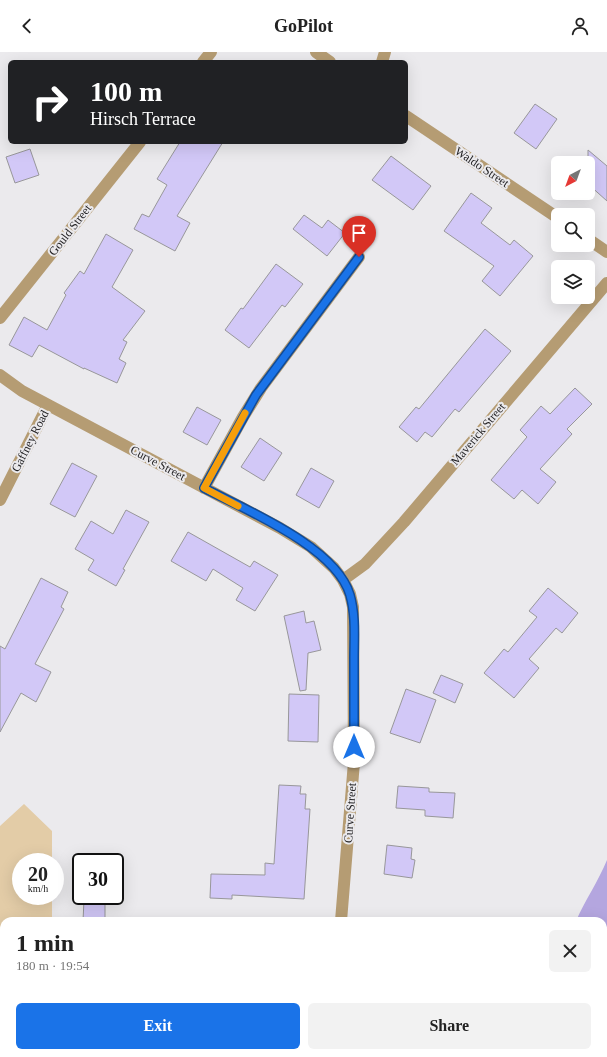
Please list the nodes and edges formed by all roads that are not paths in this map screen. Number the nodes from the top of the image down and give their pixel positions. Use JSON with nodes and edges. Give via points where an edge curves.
{"nodes":[{"id":1,"x":211,"y":52,"type":"edge"},
{"id":2,"x":316,"y":52,"type":"edge"},
{"id":3,"x":205,"y":60,"type":"edge"},
{"id":4,"x":327,"y":60,"type":"edge"},
{"id":5,"x":408,"y":117,"type":"edge"},
{"id":6,"x":138,"y":144,"type":"edge"},
{"id":7,"x":551,"y":213,"type":"edge"},
{"id":8,"x":595,"y":244,"type":"edge"},
{"id":9,"x":607,"y":252,"type":"edge"},
{"id":10,"x":359,"y":257,"type":"dead end"},
{"id":11,"x":607,"y":282,"type":"edge"},
{"id":12,"x":0,"y":318,"type":"edge"},
{"id":13,"x":0,"y":375,"type":"edge"},
{"id":14,"x":48,"y":405,"type":"junction"},
{"id":15,"x":204,"y":488,"type":"junction"},
{"id":16,"x":0,"y":500,"type":"edge"},
{"id":17,"x":343,"y":580,"type":"junction"},
{"id":18,"x":341,"y":917,"type":"edge"}],
"edges":[{"from":1,"to":3,"type":"street"},
{"from":2,"to":4,"type":"street"},
{"from":5,"to":7,"type":"street","name":"Waldo Street"},
{"from":6,"to":12,"type":"street","name":"Gould Street"},
{"from":8,"to":9,"type":"street"},
{"from":10,"to":15,"type":"street","via":[[251,402]]},
{"from":11,"to":17,"type":"street","name":"Maverick Street","via":[[404,522],[364,564]]},
{"from":13,"to":14,"type":"street","name":"Curve Street"},
{"from":14,"to":15,"type":"street","name":"Curve Street"},
{"from":14,"to":16,"type":"street","name":"Gaffney Road"},
{"from":15,"to":17,"type":"street","name":"Curve Street","via":[[301,541],[324,558]]},
{"from":17,"to":18,"type":"street","name":"Curve Street","via":[[350,594],[354,622],[354,739]]}]}
